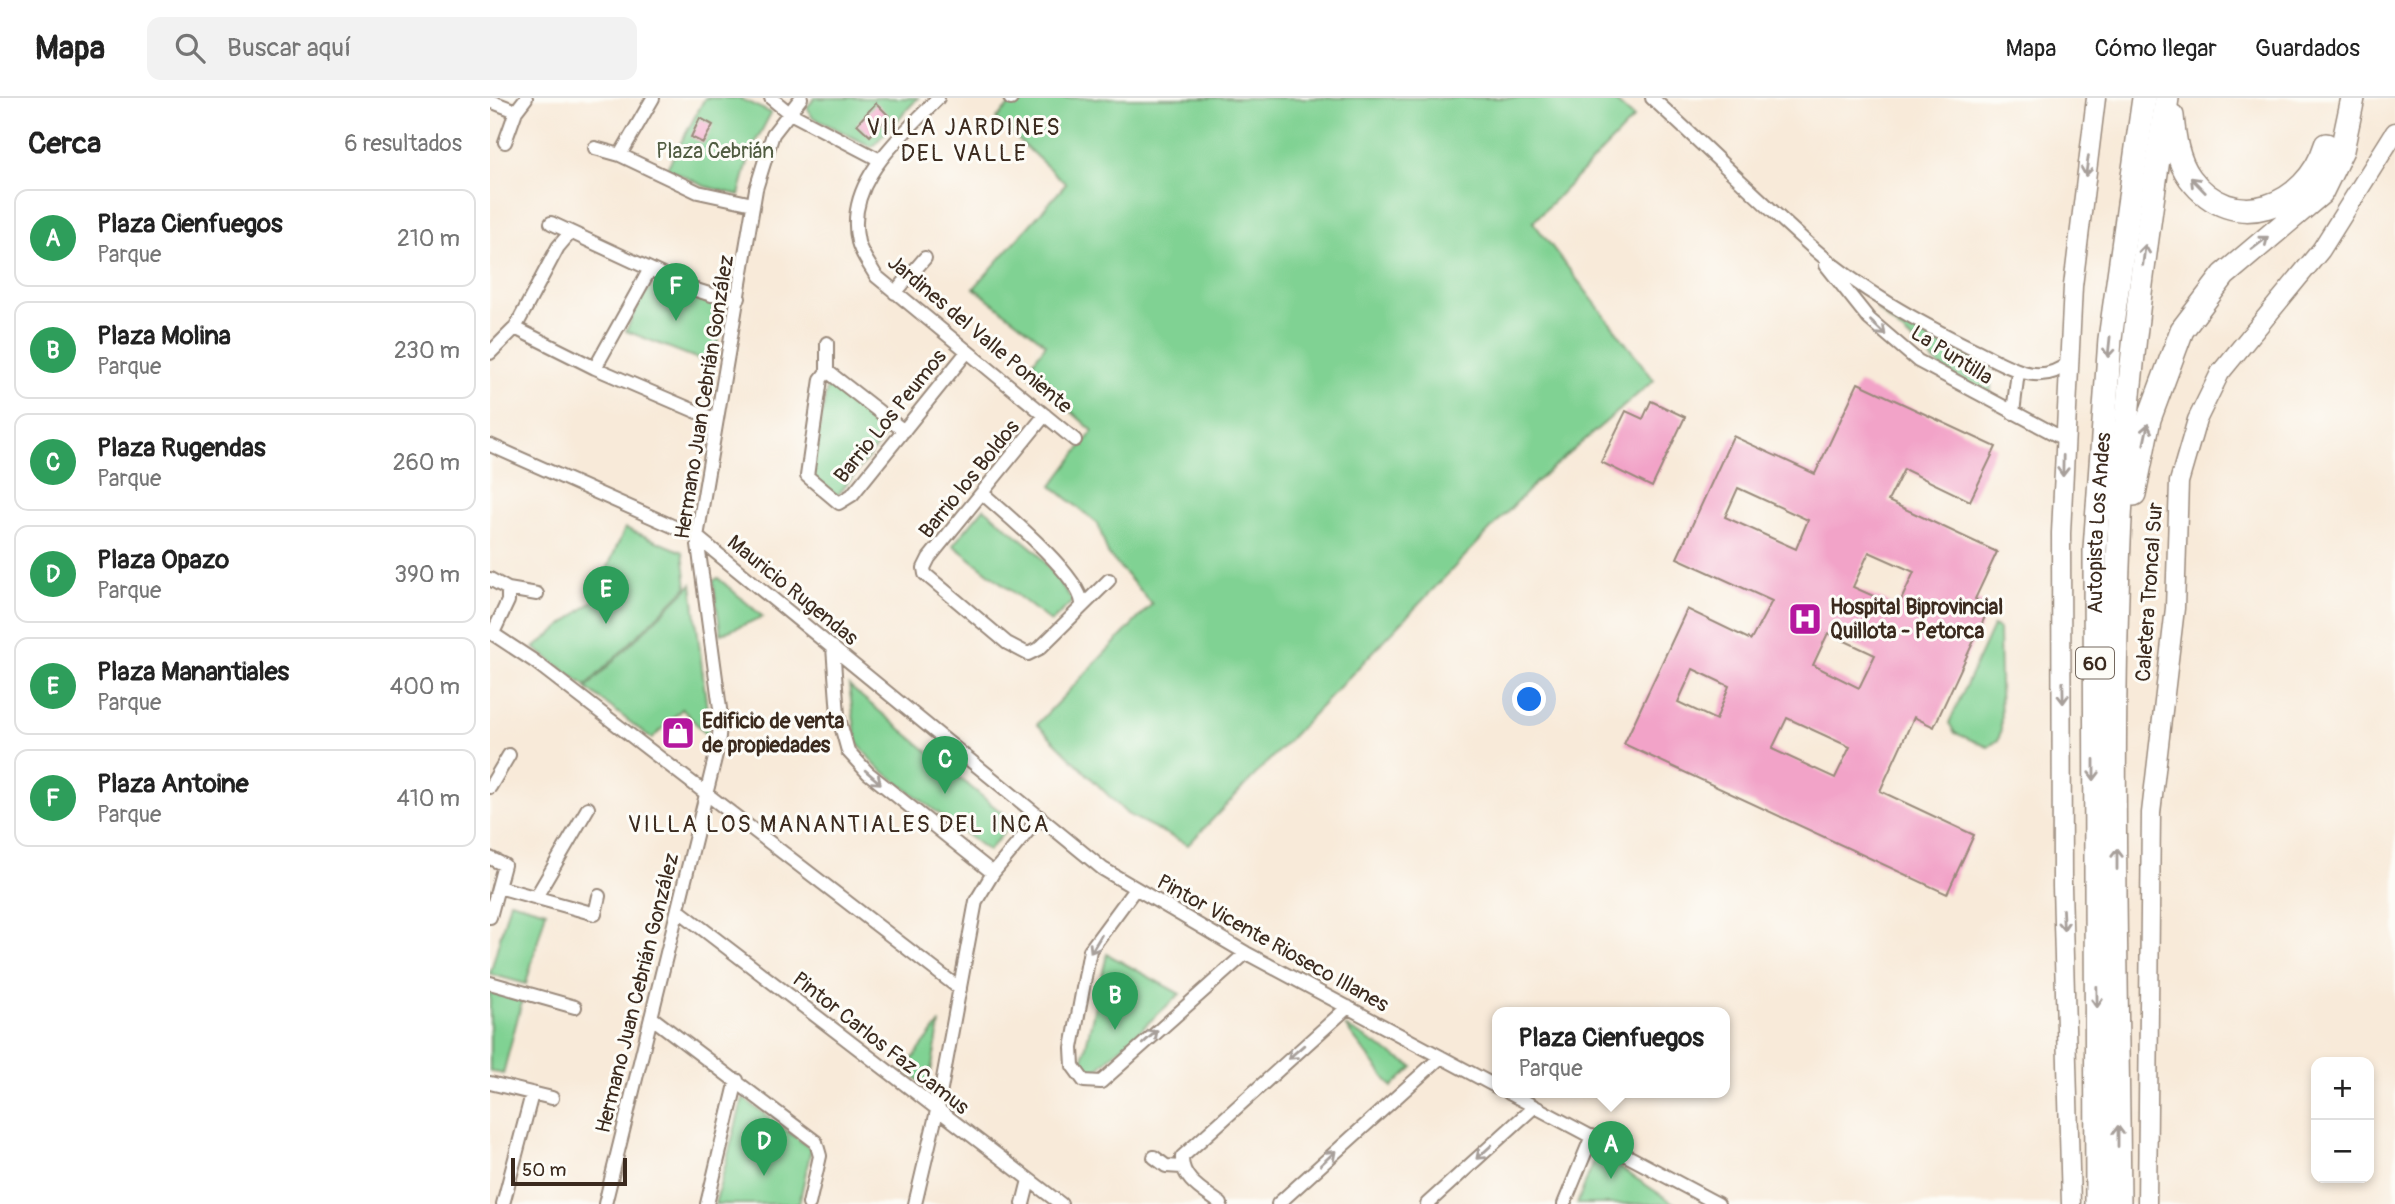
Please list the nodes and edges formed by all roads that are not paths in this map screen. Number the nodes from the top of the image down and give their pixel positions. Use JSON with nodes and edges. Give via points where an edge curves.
{"nodes":[{"id":1,"x":526,"y":98,"type":"edge"},
{"id":2,"x":653,"y":98,"type":"edge"},
{"id":3,"x":771,"y":98,"type":"edge"},
{"id":4,"x":801,"y":98,"type":"edge"},
{"id":5,"x":938,"y":98,"type":"edge"},
{"id":6,"x":1652,"y":98,"type":"edge"},
{"id":7,"x":2096,"y":98,"type":"edge"},
{"id":8,"x":2144,"y":98,"type":"edge"},
{"id":9,"x":2169,"y":98,"type":"edge"},
{"id":10,"x":2337,"y":98,"type":"edge"},
{"id":11,"x":2353,"y":98,"type":"edge"},
{"id":12,"x":490,"y":101,"type":"edge"},
{"id":13,"x":516,"y":111,"type":"junction"},
{"id":14,"x":788,"y":112,"type":"junction"},
{"id":15,"x":2395,"y":132,"type":"edge"},
{"id":16,"x":505,"y":142,"type":"dead end"},
{"id":17,"x":595,"y":148,"type":"dead end"},
{"id":18,"x":620,"y":155,"type":"junction"},
{"id":19,"x":880,"y":160,"type":"junction"},
{"id":20,"x":753,"y":204,"type":"junction"},
{"id":21,"x":551,"y":223,"type":"dead end"},
{"id":22,"x":570,"y":233,"type":"junction"},
{"id":23,"x":1813,"y":248,"type":"junction"},
{"id":24,"x":925,"y":257,"type":"dead end"},
{"id":25,"x":650,"y":269,"type":"junction"},
{"id":26,"x":895,"y":293,"type":"junction"},
{"id":27,"x":739,"y":298,"type":"junction"},
{"id":28,"x":515,"y":328,"type":"junction"},
{"id":29,"x":827,"y":343,"type":"dead end"},
{"id":30,"x":967,"y":352,"type":"junction"},
{"id":31,"x":490,"y":353,"type":"edge"},
{"id":32,"x":2068,"y":363,"type":"junction"},
{"id":33,"x":596,"y":369,"type":"junction"},
{"id":34,"x":827,"y":371,"type":"junction"},
{"id":35,"x":2018,"y":371,"type":"junction"},
{"id":36,"x":2013,"y":413,"type":"junction"},
{"id":37,"x":1045,"y":415,"type":"junction"},
{"id":38,"x":716,"y":421,"type":"junction"},
{"id":39,"x":904,"y":431,"type":"junction"},
{"id":40,"x":2064,"y":439,"type":"junction"},
{"id":41,"x":1075,"y":440,"type":"dead end"},
{"id":42,"x":490,"y":445,"type":"edge"},
{"id":43,"x":982,"y":493,"type":"junction"},
{"id":44,"x":697,"y":537,"type":"junction"},
{"id":45,"x":490,"y":579,"type":"edge"},
{"id":46,"x":1109,"y":580,"type":"dead end"},
{"id":47,"x":508,"y":589,"type":"junction"},
{"id":48,"x":537,"y":594,"type":"dead end"},
{"id":49,"x":2118,"y":598,"type":"junction"},
{"id":50,"x":1082,"y":603,"type":"junction"},
{"id":51,"x":491,"y":633,"type":"edge"},
{"id":52,"x":833,"y":647,"type":"junction"},
{"id":53,"x":509,"y":755,"type":"dead end"},
{"id":54,"x":490,"y":787,"type":"edge"},
{"id":55,"x":706,"y":794,"type":"junction"},
{"id":56,"x":589,"y":808,"type":"dead end"},
{"id":57,"x":1038,"y":819,"type":"junction"},
{"id":58,"x":490,"y":858,"type":"edge"},
{"id":59,"x":993,"y":873,"type":"junction"},
{"id":60,"x":498,"y":887,"type":"junction"},
{"id":61,"x":1135,"y":889,"type":"junction"},
{"id":62,"x":599,"y":896,"type":"dead end"},
{"id":63,"x":536,"y":897,"type":"junction"},
{"id":64,"x":678,"y":911,"type":"junction"},
{"id":65,"x":490,"y":917,"type":"edge"},
{"id":66,"x":1247,"y":953,"type":"junction"},
{"id":67,"x":490,"y":983,"type":"edge"},
{"id":68,"x":960,"y":989,"type":"junction"},
{"id":69,"x":575,"y":1007,"type":"dead end"},
{"id":70,"x":1348,"y":1007,"type":"junction"},
{"id":71,"x":651,"y":1017,"type":"junction"},
{"id":72,"x":1441,"y":1057,"type":"junction"},
{"id":73,"x":737,"y":1080,"type":"junction"},
{"id":74,"x":490,"y":1083,"type":"edge"},
{"id":75,"x":1492,"y":1084,"type":"edge"},
{"id":76,"x":532,"y":1094,"type":"junction"},
{"id":77,"x":551,"y":1098,"type":"dead end"},
{"id":78,"x":1518,"y":1098,"type":"edge"},
{"id":79,"x":1534,"y":1107,"type":"junction"},
{"id":80,"x":937,"y":1111,"type":"junction"},
{"id":81,"x":1592,"y":1136,"type":"junction"},
{"id":82,"x":1154,"y":1157,"type":"dead end"},
{"id":83,"x":1182,"y":1167,"type":"junction"},
{"id":84,"x":1029,"y":1180,"type":"junction"},
{"id":85,"x":1699,"y":1200,"type":"edge"},
{"id":86,"x":503,"y":1204,"type":"edge"},
{"id":87,"x":605,"y":1204,"type":"edge"},
{"id":88,"x":707,"y":1204,"type":"edge"},
{"id":89,"x":809,"y":1204,"type":"edge"},
{"id":90,"x":915,"y":1204,"type":"edge"},
{"id":91,"x":1023,"y":1204,"type":"edge"},
{"id":92,"x":1061,"y":1204,"type":"edge"},
{"id":93,"x":1221,"y":1204,"type":"edge"},
{"id":94,"x":1278,"y":1204,"type":"edge"},
{"id":95,"x":1427,"y":1204,"type":"edge"},
{"id":96,"x":1564,"y":1204,"type":"edge"},
{"id":97,"x":1718,"y":1204,"type":"edge"},
{"id":98,"x":2071,"y":1204,"type":"edge"},
{"id":99,"x":2097,"y":1204,"type":"edge"},
{"id":100,"x":2119,"y":1204,"type":"edge"},
{"id":101,"x":2147,"y":1204,"type":"edge"}],
"edges":[{"from":1,"to":13,"type":"street"},
{"from":2,"to":18,"type":"street"},
{"from":3,"to":14,"type":"street"},
{"from":4,"to":14,"type":"street","name":"Hermano Juan Cebrián González"},
{"from":5,"to":19,"type":"street"},
{"from":6,"to":23,"type":"street","name":"La Puntilla"},
{"from":7,"to":32,"type":"street","one_way":true,"via":[[2080,216]]},
{"from":8,"to":99,"type":"highway","name":"Autopista Los Andes","number":"60","one_way":true,"via":[[2110,339],[2095,549]]},
{"from":10,"to":9,"type":"highway","one_way":true,"via":[[2322,160],[2309,182],[2278,204],[2253,209],[2216,200],[2188,176],[2178,153]]},
{"from":49,"to":9,"type":"highway","name":"Autopista Los Andes","number":"60","one_way":true,"via":[[2132,359]]},
{"from":49,"to":11,"type":"highway","one_way":true,"via":[[2149,419],[2182,330],[2224,275],[2321,193],[2339,159]]},
{"from":12,"to":13,"type":"street"},
{"from":13,"to":16,"type":"street"},
{"from":14,"to":19,"type":"street"},
{"from":14,"to":20,"type":"street","name":"Hermano Juan Cebrián González","via":[[766,152]]},
{"from":15,"to":101,"type":"street","name":"Caletera Troncal Sur","via":[[2321,250],[2220,373],[2197,420],[2179,482],[2175,608],[2151,813]]},
{"from":17,"to":18,"type":"street"},
{"from":18,"to":20,"type":"street","via":[[698,192]]},
{"from":19,"to":26,"type":"street","name":"Jardines del Valle Poniente","via":[[855,214],[858,244],[876,276]]},
{"from":20,"to":27,"type":"street","name":"Hermano Juan Cebrián González"},
{"from":21,"to":22,"type":"street"},
{"from":22,"to":25,"type":"street"},
{"from":22,"to":28,"type":"street"},
{"from":23,"to":35,"type":"street","name":"La Puntilla","via":[[1902,311]]},
{"from":23,"to":36,"type":"street","name":"La Puntilla","one_way":true,"via":[[1869,319],[1901,348],[1936,373]]},
{"from":24,"to":26,"type":"street"},
{"from":25,"to":27,"type":"street","via":[[712,295]]},
{"from":25,"to":33,"type":"street"},
{"from":26,"to":30,"type":"street","name":"Jardines del Valle Poniente"},
{"from":27,"to":38,"type":"street","name":"Hermano Juan Cebrián González"},
{"from":28,"to":31,"type":"street"},
{"from":28,"to":33,"type":"street"},
{"from":29,"to":34,"type":"street"},
{"from":30,"to":37,"type":"street","name":"Jardines del Valle Poniente"},
{"from":30,"to":39,"type":"street","name":"Barrio Los Peumos"},
{"from":32,"to":35,"type":"street","name":"La Puntilla","via":[[2044,375]]},
{"from":32,"to":40,"type":"street"},
{"from":33,"to":38,"type":"street"},
{"from":34,"to":39,"type":"street"},
{"from":34,"to":39,"type":"street","name":"Barrio Los Peumos","via":[[821,379],[807,476],[836,502],[842,503]]},
{"from":35,"to":36,"type":"street"},
{"from":36,"to":40,"type":"street","name":"La Puntilla"},
{"from":37,"to":41,"type":"street","name":"Jardines del Valle Poniente"},
{"from":37,"to":43,"type":"street","name":"Barrio los Boldos"},
{"from":38,"to":44,"type":"street","name":"Hermano Juan Cebrián González"},
{"from":40,"to":98,"type":"street","one_way":true,"via":[[2062,887]]},
{"from":42,"to":44,"type":"street","name":"Mauricio Rugendas"},
{"from":43,"to":50,"type":"street","via":[[1043,550],[1076,588]]},
{"from":43,"to":50,"type":"street","name":"Barrio los Boldos","via":[[924,568],[929,580],[1007,643],[1028,654],[1075,616]]},
{"from":44,"to":52,"type":"street","name":"Mauricio Rugendas"},
{"from":44,"to":55,"type":"street","name":"Hermano Juan Cebrián González","via":[[721,716]]},
{"from":45,"to":47,"type":"street"},
{"from":46,"to":50,"type":"street"},
{"from":47,"to":48,"type":"street"},
{"from":47,"to":51,"type":"street","via":[[508,601]]},
{"from":100,"to":49,"type":"highway","name":"Autopista Los Andes","number":"60","one_way":true},
{"from":51,"to":55,"type":"street"},
{"from":52,"to":57,"type":"street","name":"Mauricio Rugendas"},
{"from":52,"to":59,"type":"street","one_way":true,"via":[[838,715],[848,751],[868,773]]},
{"from":53,"to":54,"type":"street"},
{"from":55,"to":64,"type":"street","name":"Hermano Juan Cebrián González"},
{"from":55,"to":68,"type":"street"},
{"from":56,"to":63,"type":"street"},
{"from":57,"to":59,"type":"street"},
{"from":57,"to":61,"type":"street","name":"Pintor Vicente Rioseco Illanes"},
{"from":58,"to":60,"type":"street","via":[[504,866]]},
{"from":59,"to":68,"type":"street","via":[[976,901]]},
{"from":60,"to":63,"type":"street"},
{"from":60,"to":65,"type":"street"},
{"from":61,"to":66,"type":"street","name":"Pintor Vicente Rioseco Illanes"},
{"from":61,"to":66,"type":"street","one_way":true,"via":[[1090,950],[1072,1048],[1073,1066],[1084,1081],[1101,1082]]},
{"from":62,"to":63,"type":"street","via":[[595,914]]},
{"from":64,"to":71,"type":"street","name":"Hermano Juan Cebrián González"},
{"from":64,"to":80,"type":"street","name":"Pintor Carlos Faz Camus"},
{"from":66,"to":70,"type":"street","name":"Pintor Vicente Rioseco Illanes"},
{"from":67,"to":69,"type":"street"},
{"from":68,"to":80,"type":"street"},
{"from":70,"to":72,"type":"street","name":"Pintor Vicente Rioseco Illanes"},
{"from":70,"to":83,"type":"street","one_way":true,"via":[[1182,1157]]},
{"from":71,"to":73,"type":"street"},
{"from":71,"to":87,"type":"street","name":"Hermano Juan Cebrián González"},
{"from":72,"to":75,"type":"street","name":"Pintor Vicente Rioseco Illanes"},
{"from":94,"to":72,"type":"street","one_way":true},
{"from":73,"to":88,"type":"street"},
{"from":73,"to":89,"type":"street","via":[[820,1147]]},
{"from":74,"to":76,"type":"street"},
{"from":76,"to":77,"type":"street"},
{"from":76,"to":86,"type":"street"},
{"from":78,"to":79,"type":"street"},
{"from":79,"to":81,"type":"street"},
{"from":79,"to":95,"type":"street","one_way":true},
{"from":80,"to":84,"type":"street","name":"Pintor Carlos Faz Camus"},
{"from":80,"to":90,"type":"street"},
{"from":81,"to":85,"type":"street"},
{"from":81,"to":96,"type":"street"},
{"from":82,"to":83,"type":"street","via":[[1166,1166]]},
{"from":83,"to":93,"type":"street","via":[[1186,1177]]},
{"from":84,"to":91,"type":"street"},
{"from":84,"to":92,"type":"street","name":"Pintor Carlos Faz Camus"},
{"from":85,"to":97,"type":"street"}]}
